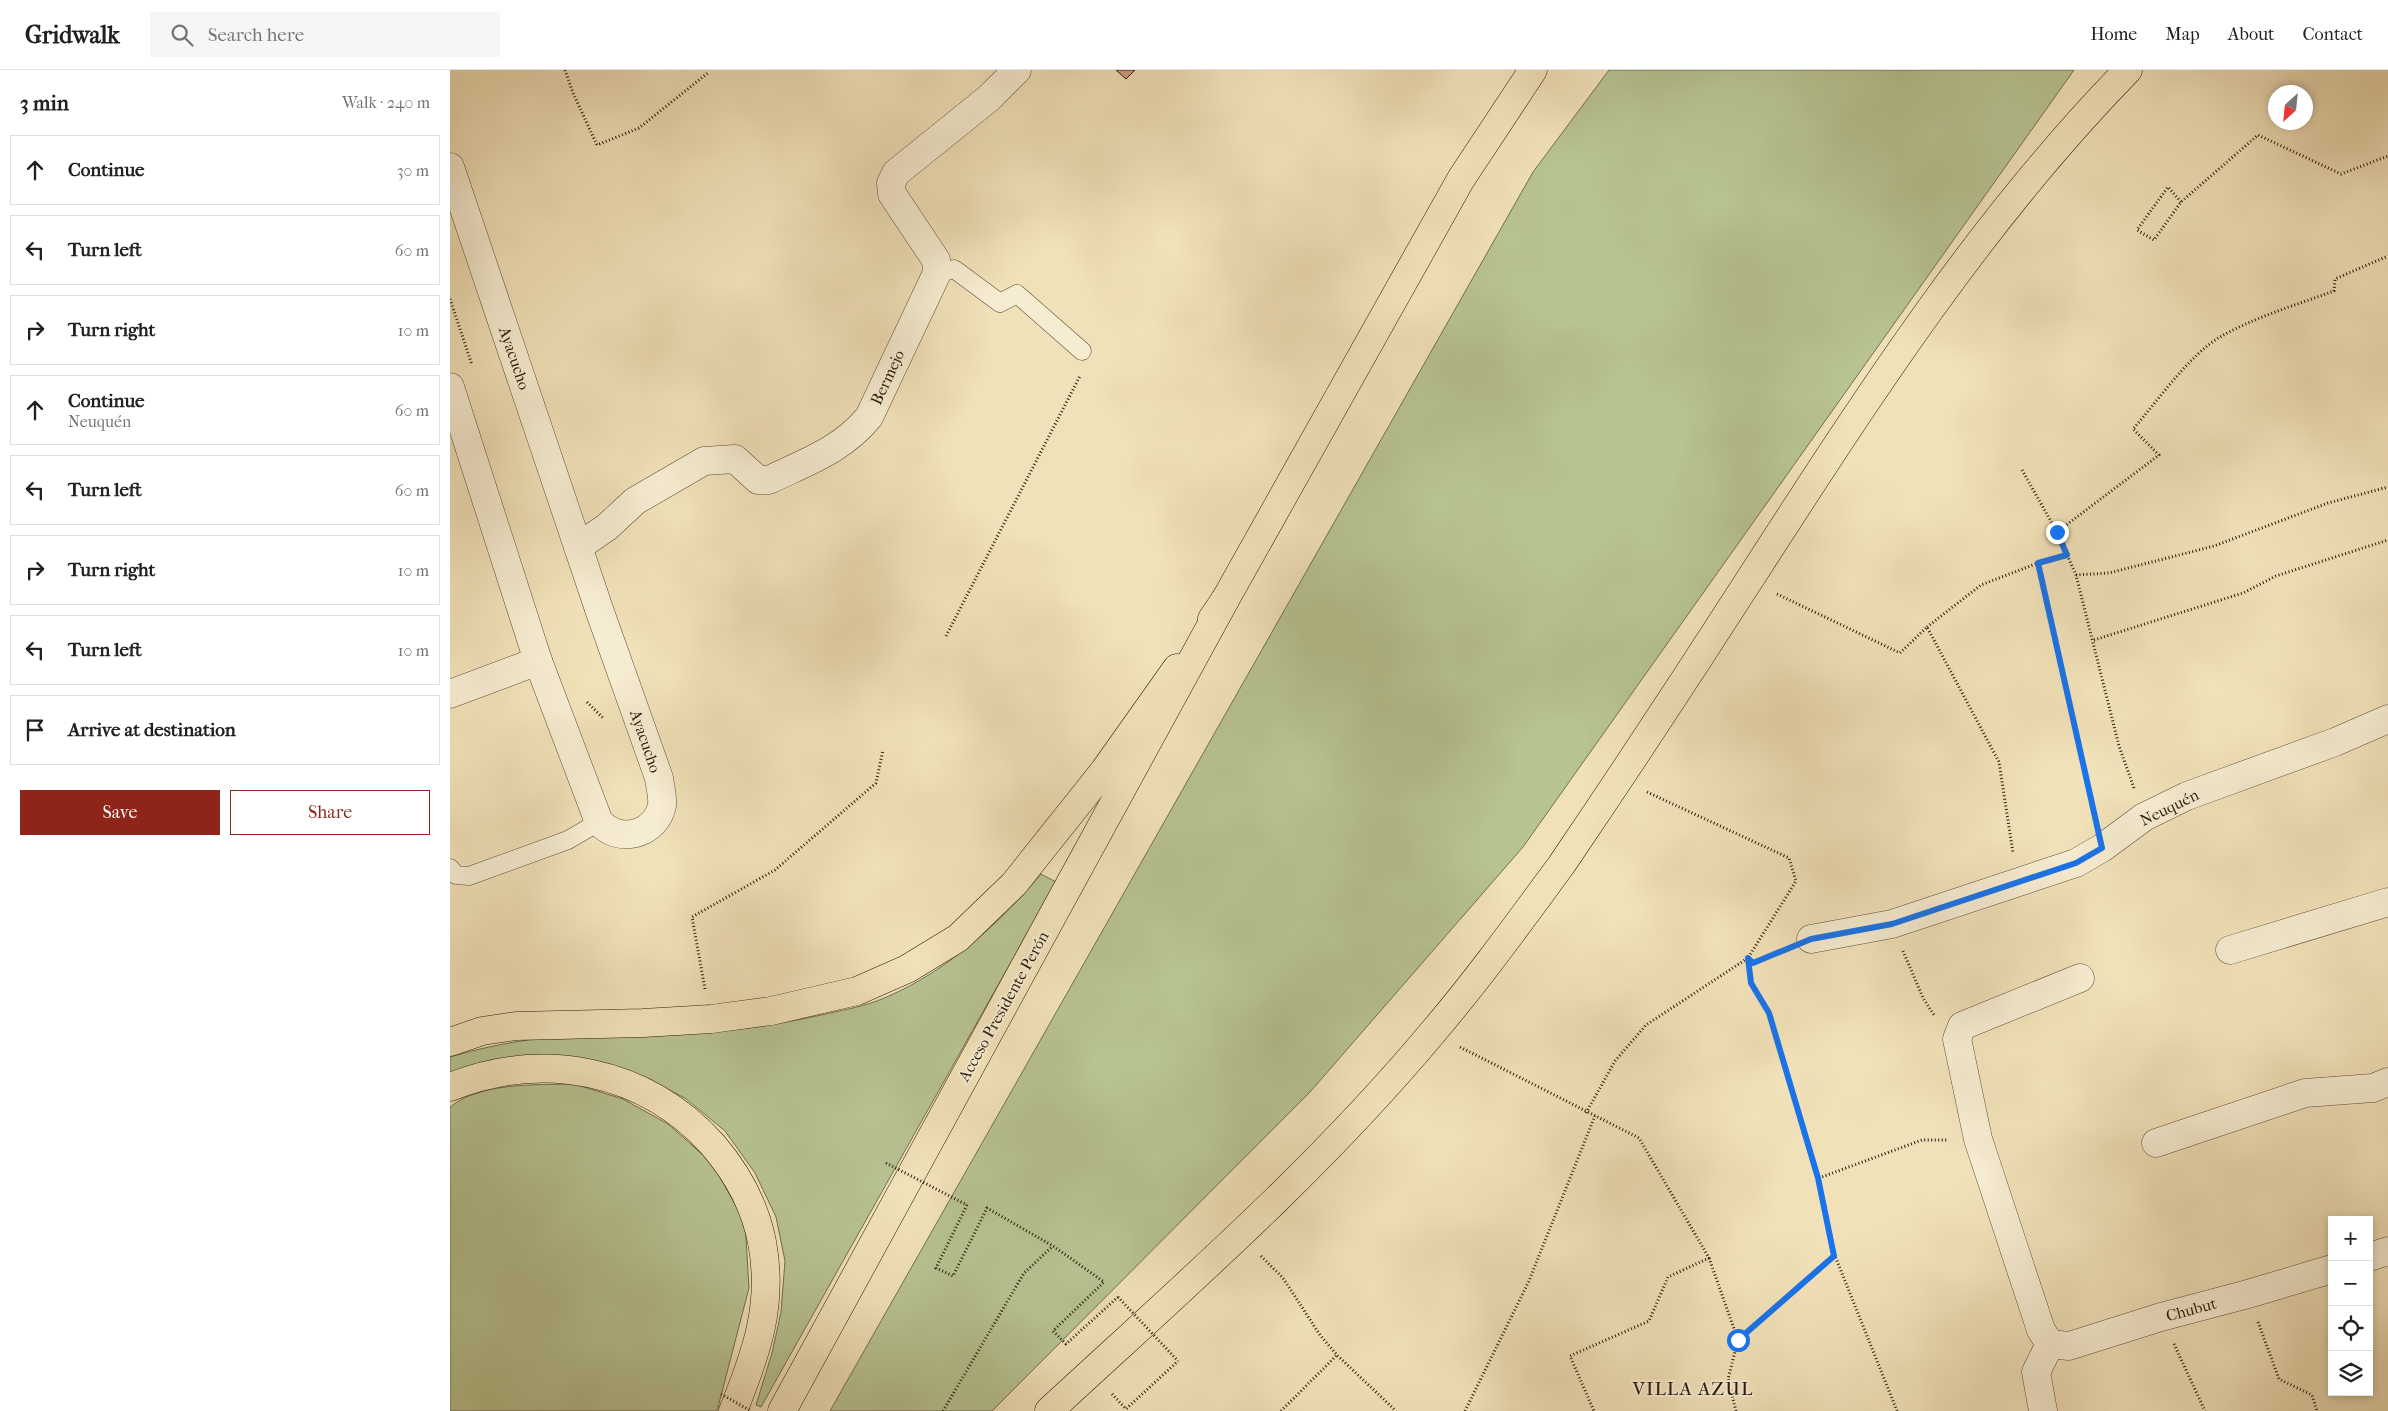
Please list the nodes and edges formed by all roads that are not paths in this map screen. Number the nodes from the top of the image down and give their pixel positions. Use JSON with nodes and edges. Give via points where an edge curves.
{"nodes":[{"id":1,"x":1017,"y":70,"type":"edge"},
{"id":2,"x":1532,"y":70,"type":"edge"},
{"id":3,"x":2128,"y":70,"type":"edge"},
{"id":4,"x":450,"y":167,"type":"edge"},
{"id":5,"x":937,"y":272,"type":"junction"},
{"id":6,"x":1082,"y":351,"type":"road end"},
{"id":7,"x":450,"y":387,"type":"edge"},
{"id":8,"x":578,"y":547,"type":"junction"},
{"id":9,"x":1225,"y":600,"type":"junction"},
{"id":10,"x":538,"y":661,"type":"junction"},
{"id":11,"x":450,"y":694,"type":"edge"},
{"id":12,"x":2388,"y":719,"type":"edge"},
{"id":13,"x":598,"y":822,"type":"junction"},
{"id":14,"x":450,"y":868,"type":"edge"},
{"id":15,"x":2388,"y":902,"type":"edge"},
{"id":16,"x":1811,"y":939,"type":"road end"},
{"id":17,"x":2230,"y":950,"type":"dead end"},
{"id":18,"x":2080,"y":978,"type":"dead end"},
{"id":19,"x":450,"y":1042,"type":"edge"},
{"id":20,"x":2388,"y":1082,"type":"edge"},
{"id":21,"x":450,"y":1088,"type":"edge"},
{"id":22,"x":2156,"y":1143,"type":"dead end"},
{"id":23,"x":2388,"y":1251,"type":"edge"},
{"id":24,"x":2373,"y":1256,"type":"edge"},
{"id":25,"x":2328,"y":1270,"type":"edge"},
{"id":26,"x":2050,"y":1344,"type":"junction"},
{"id":27,"x":727,"y":1402,"type":"edge"},
{"id":28,"x":782,"y":1411,"type":"edge"},
{"id":29,"x":1049,"y":1411,"type":"edge"},
{"id":30,"x":2043,"y":1411,"type":"edge"}],
"edges":[{"from":1,"to":5,"type":"street","via":[[989,98],[896,173],[891,182],[892,194],[936,260]]},
{"from":2,"to":9,"type":"main road","via":[[1461,179]]},
{"from":3,"to":29,"type":"main road","via":[[2047,159],[1888,368],[1562,864],[1433,1033],[1310,1166]]},
{"from":4,"to":8,"type":"street","name":"Ayacucho"},
{"from":5,"to":6,"type":"lane","via":[[954,270],[1000,303],[1017,294]]},
{"from":5,"to":8,"type":"street","name":"Bermejo","via":[[869,417],[839,446],[769,480],[758,480],[735,459],[704,462],[635,501]]},
{"from":7,"to":10,"type":"street"},
{"from":8,"to":13,"type":"street","name":"Ayacucho","via":[[660,778],[662,804],[657,817],[642,832],[611,832]]},
{"from":9,"to":19,"type":"main road","via":[[1104,772],[1046,847],[1014,884],[958,938],[907,969],[856,991],[771,1011],[711,1019],[516,1026],[482,1031]]},
{"from":9,"to":28,"type":"main road","name":"Acceso Presidente Perón"},
{"from":10,"to":11,"type":"street"},
{"from":10,"to":13,"type":"street"},
{"from":12,"to":16,"type":"street","name":"Neuquén","via":[[2335,742],[2187,796],[2144,817],[2076,863],[1892,924]]},
{"from":13,"to":14,"type":"lane","via":[[568,840],[469,876],[456,875]]},
{"from":15,"to":17,"type":"street"},
{"from":18,"to":26,"type":"street","via":[[1962,1026],[1957,1039],[1978,1139],[2041,1330]]},
{"from":20,"to":22,"type":"street","via":[[2373,1088],[2305,1093]]},
{"from":21,"to":27,"type":"main road","via":[[500,1072],[535,1068],[585,1072],[620,1081],[648,1094],[677,1110],[704,1135],[730,1165],[746,1193],[762,1241],[766,1295],[755,1357]]},
{"from":23,"to":24,"type":"street"},
{"from":25,"to":26,"type":"street","name":"Chubut","via":[[2069,1346]]},
{"from":26,"to":30,"type":"street","via":[[2036,1372]]}]}
